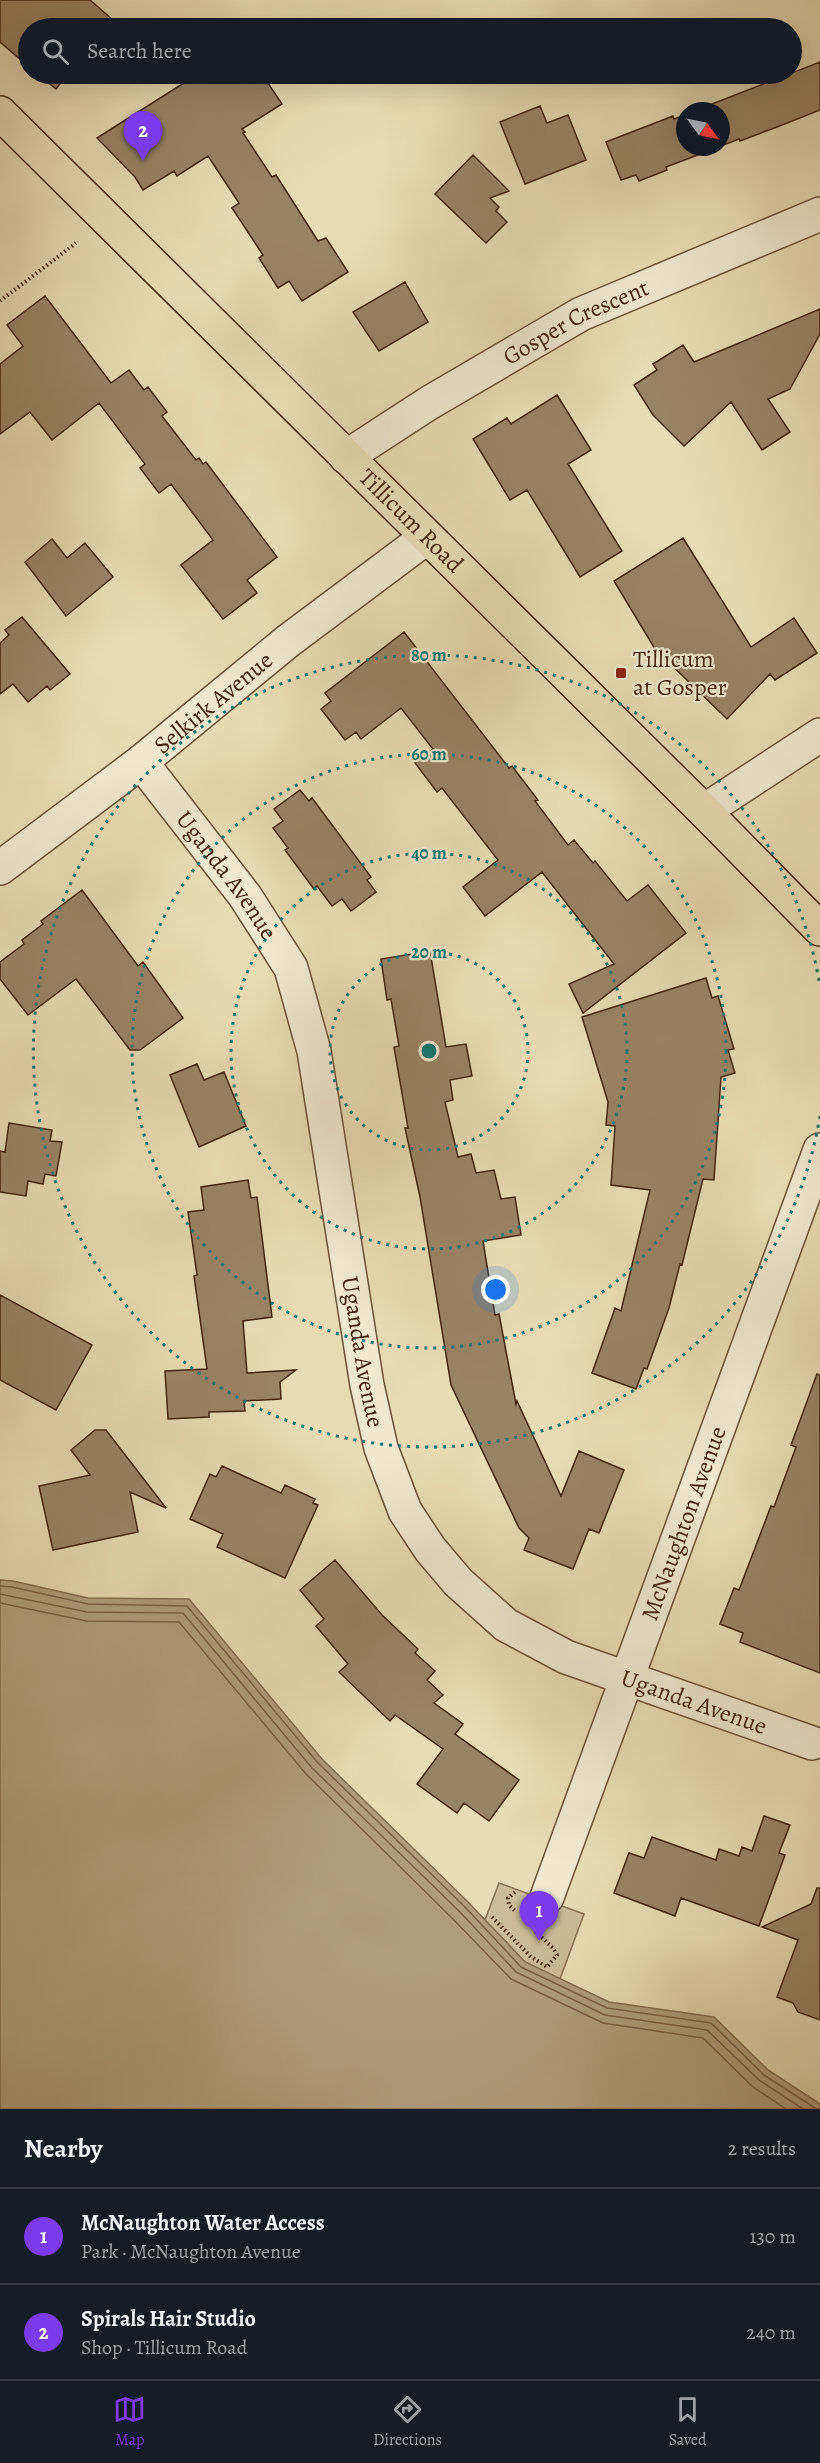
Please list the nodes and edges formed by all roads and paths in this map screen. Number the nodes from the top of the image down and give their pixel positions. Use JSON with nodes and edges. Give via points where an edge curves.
{"nodes":[{"id":1,"x":0,"y":113,"type":"edge"},
{"id":2,"x":820,"y":214,"type":"edge"},
{"id":3,"x":76,"y":243,"type":"dead end"},
{"id":4,"x":0,"y":301,"type":"edge"},
{"id":5,"x":346,"y":457,"type":"junction"},
{"id":6,"x":427,"y":537,"type":"junction"},
{"id":7,"x":820,"y":735,"type":"edge"},
{"id":8,"x":141,"y":762,"type":"junction"},
{"id":9,"x":704,"y":811,"type":"junction"},
{"id":10,"x":0,"y":868,"type":"edge"},
{"id":11,"x":820,"y":929,"type":"edge"},
{"id":12,"x":820,"y":1150,"type":"edge"},
{"id":13,"x":626,"y":1677,"type":"junction"},
{"id":14,"x":812,"y":1743,"type":"dead end"},
{"id":15,"x":547,"y":1897,"type":"joint"},
{"id":16,"x":516,"y":1912,"type":"dead end"},
{"id":17,"x":492,"y":1917,"type":"dead end"},
{"id":18,"x":531,"y":1927,"type":"dead end"}],
"edges":[{"from":1,"to":5,"type":"main road","name":"Tillicum Road"},
{"from":2,"to":5,"type":"street","name":"Gosper Crescent","via":[[581,314]]},
{"from":3,"to":4,"type":"path"},
{"from":5,"to":6,"type":"main road","name":"Tillicum Road"},
{"from":6,"to":8,"type":"street","name":"Selkirk Avenue","via":[[288,641]]},
{"from":6,"to":9,"type":"main road","name":"Tillicum Road"},
{"from":7,"to":9,"type":"street"},
{"from":8,"to":10,"type":"street","name":"Selkirk Avenue"},
{"from":8,"to":13,"type":"street","name":"Uganda Avenue","via":[[245,896],[291,968],[314,1051],[381,1448],[405,1511],[458,1582],[506,1624],[566,1657]]},
{"from":9,"to":11,"type":"main road","name":"Tillicum Road"},
{"from":12,"to":13,"type":"street","name":"McNaughton Avenue"},
{"from":13,"to":14,"type":"street","name":"Uganda Avenue"},
{"from":13,"to":15,"type":"street","name":"McNaughton Avenue"},
{"from":15,"to":16,"type":"path","via":[[523,1889],[512,1893],[509,1905]]},
{"from":17,"to":18,"type":"path","via":[[530,1956],[547,1967],[557,1955]]}]}
